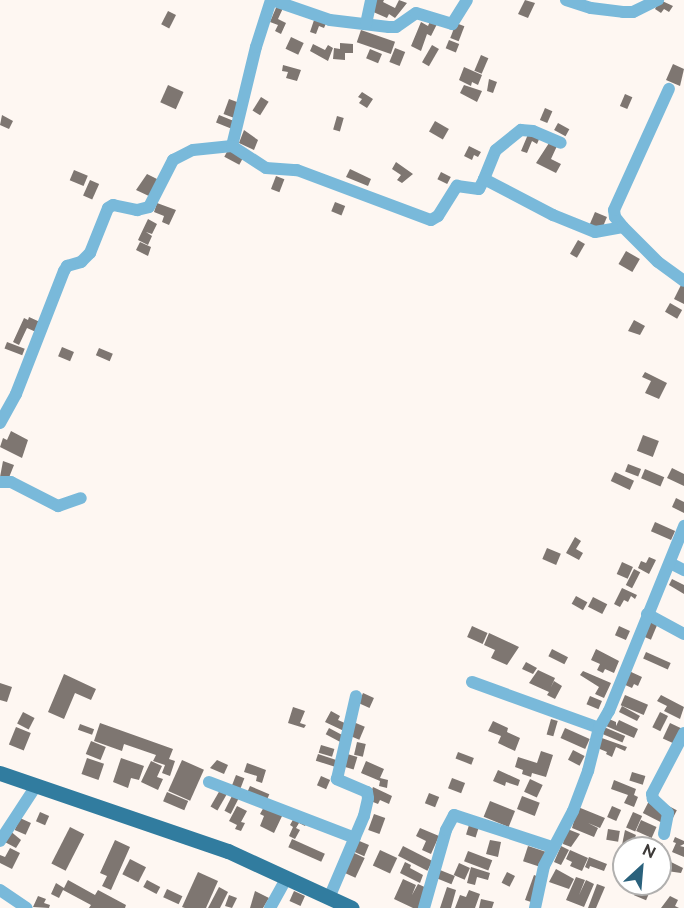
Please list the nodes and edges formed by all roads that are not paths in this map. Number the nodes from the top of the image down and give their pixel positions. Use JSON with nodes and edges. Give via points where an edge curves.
{"nodes":[{"id":1,"x":272,"y":0,"type":"edge"},
{"id":2,"x":371,"y":0,"type":"edge"},
{"id":3,"x":467,"y":0,"type":"edge"},
{"id":4,"x":566,"y":0,"type":"edge"},
{"id":5,"x":658,"y":0,"type":"edge"},
{"id":6,"x":366,"y":24,"type":"junction"},
{"id":7,"x":669,"y":89,"type":"dead end"},
{"id":8,"x":561,"y":143,"type":"dead end"},
{"id":9,"x":232,"y":146,"type":"junction"},
{"id":10,"x":484,"y":178,"type":"junction"},
{"id":11,"x":623,"y":227,"type":"junction"},
{"id":12,"x":684,"y":281,"type":"edge"},
{"id":13,"x":0,"y":423,"type":"edge"},
{"id":14,"x":0,"y":482,"type":"edge"},
{"id":15,"x":81,"y":498,"type":"dead end"},
{"id":16,"x":684,"y":526,"type":"edge"},
{"id":17,"x":670,"y":563,"type":"junction"},
{"id":18,"x":684,"y":570,"type":"edge"},
{"id":19,"x":647,"y":614,"type":"junction"},
{"id":20,"x":684,"y":634,"type":"edge"},
{"id":21,"x":472,"y":682,"type":"dead end"},
{"id":22,"x":356,"y":696,"type":"dead end"},
{"id":23,"x":599,"y":729,"type":"junction"},
{"id":24,"x":684,"y":733,"type":"edge"},
{"id":25,"x":0,"y":773,"type":"edge"},
{"id":26,"x":209,"y":782,"type":"dead end"},
{"id":27,"x":36,"y":786,"type":"junction"},
{"id":28,"x":663,"y":834,"type":"dead end"},
{"id":29,"x":355,"y":838,"type":"junction"},
{"id":30,"x":0,"y":841,"type":"edge"},
{"id":31,"x":552,"y":848,"type":"junction"},
{"id":32,"x":286,"y":879,"type":"junction"},
{"id":33,"x":0,"y":890,"type":"edge"},
{"id":34,"x":329,"y":898,"type":"junction"},
{"id":35,"x":27,"y":908,"type":"edge"},
{"id":36,"x":270,"y":908,"type":"edge"},
{"id":37,"x":352,"y":908,"type":"edge"},
{"id":38,"x":424,"y":908,"type":"edge"},
{"id":39,"x":535,"y":908,"type":"edge"}],
"edges":[{"from":1,"to":6,"type":"street","via":[[330,20]]},
{"from":1,"to":9,"type":"street","via":[[256,47]]},
{"from":2,"to":6,"type":"street"},
{"from":3,"to":6,"type":"street","via":[[450,25],[416,13],[396,27]]},
{"from":4,"to":5,"type":"street","via":[[623,12],[633,12]]},
{"from":7,"to":11,"type":"street","via":[[614,210]]},
{"from":8,"to":10,"type":"street","via":[[521,130],[496,150]]},
{"from":9,"to":10,"type":"street","via":[[266,168],[297,170],[431,220],[438,216],[457,186],[479,189]]},
{"from":9,"to":13,"type":"street","via":[[180,155],[170,166],[153,202],[144,210],[113,205],[108,208],[90,253],[64,271],[16,394]]},
{"from":10,"to":11,"type":"street","via":[[553,215],[595,232]]},
{"from":11,"to":12,"type":"street"},
{"from":14,"to":15,"type":"street","via":[[11,482],[58,506]]},
{"from":16,"to":17,"type":"street"},
{"from":17,"to":18,"type":"street"},
{"from":17,"to":19,"type":"street"},
{"from":19,"to":20,"type":"street"},
{"from":19,"to":23,"type":"street"},
{"from":21,"to":23,"type":"street"},
{"from":22,"to":29,"type":"street","via":[[337,776],[340,782],[368,794]]},
{"from":23,"to":31,"type":"street","via":[[573,811]]},
{"from":24,"to":28,"type":"street","via":[[652,794],[668,813]]},
{"from":25,"to":27,"type":"main road"},
{"from":26,"to":29,"type":"street"},
{"from":27,"to":30,"type":"street"},
{"from":27,"to":32,"type":"main road","via":[[228,851]]},
{"from":29,"to":34,"type":"street"},
{"from":31,"to":38,"type":"street","via":[[454,815],[446,830]]},
{"from":31,"to":39,"type":"street"},
{"from":32,"to":34,"type":"main road"},
{"from":32,"to":36,"type":"street"},
{"from":33,"to":35,"type":"street"},
{"from":34,"to":37,"type":"main road"}]}
